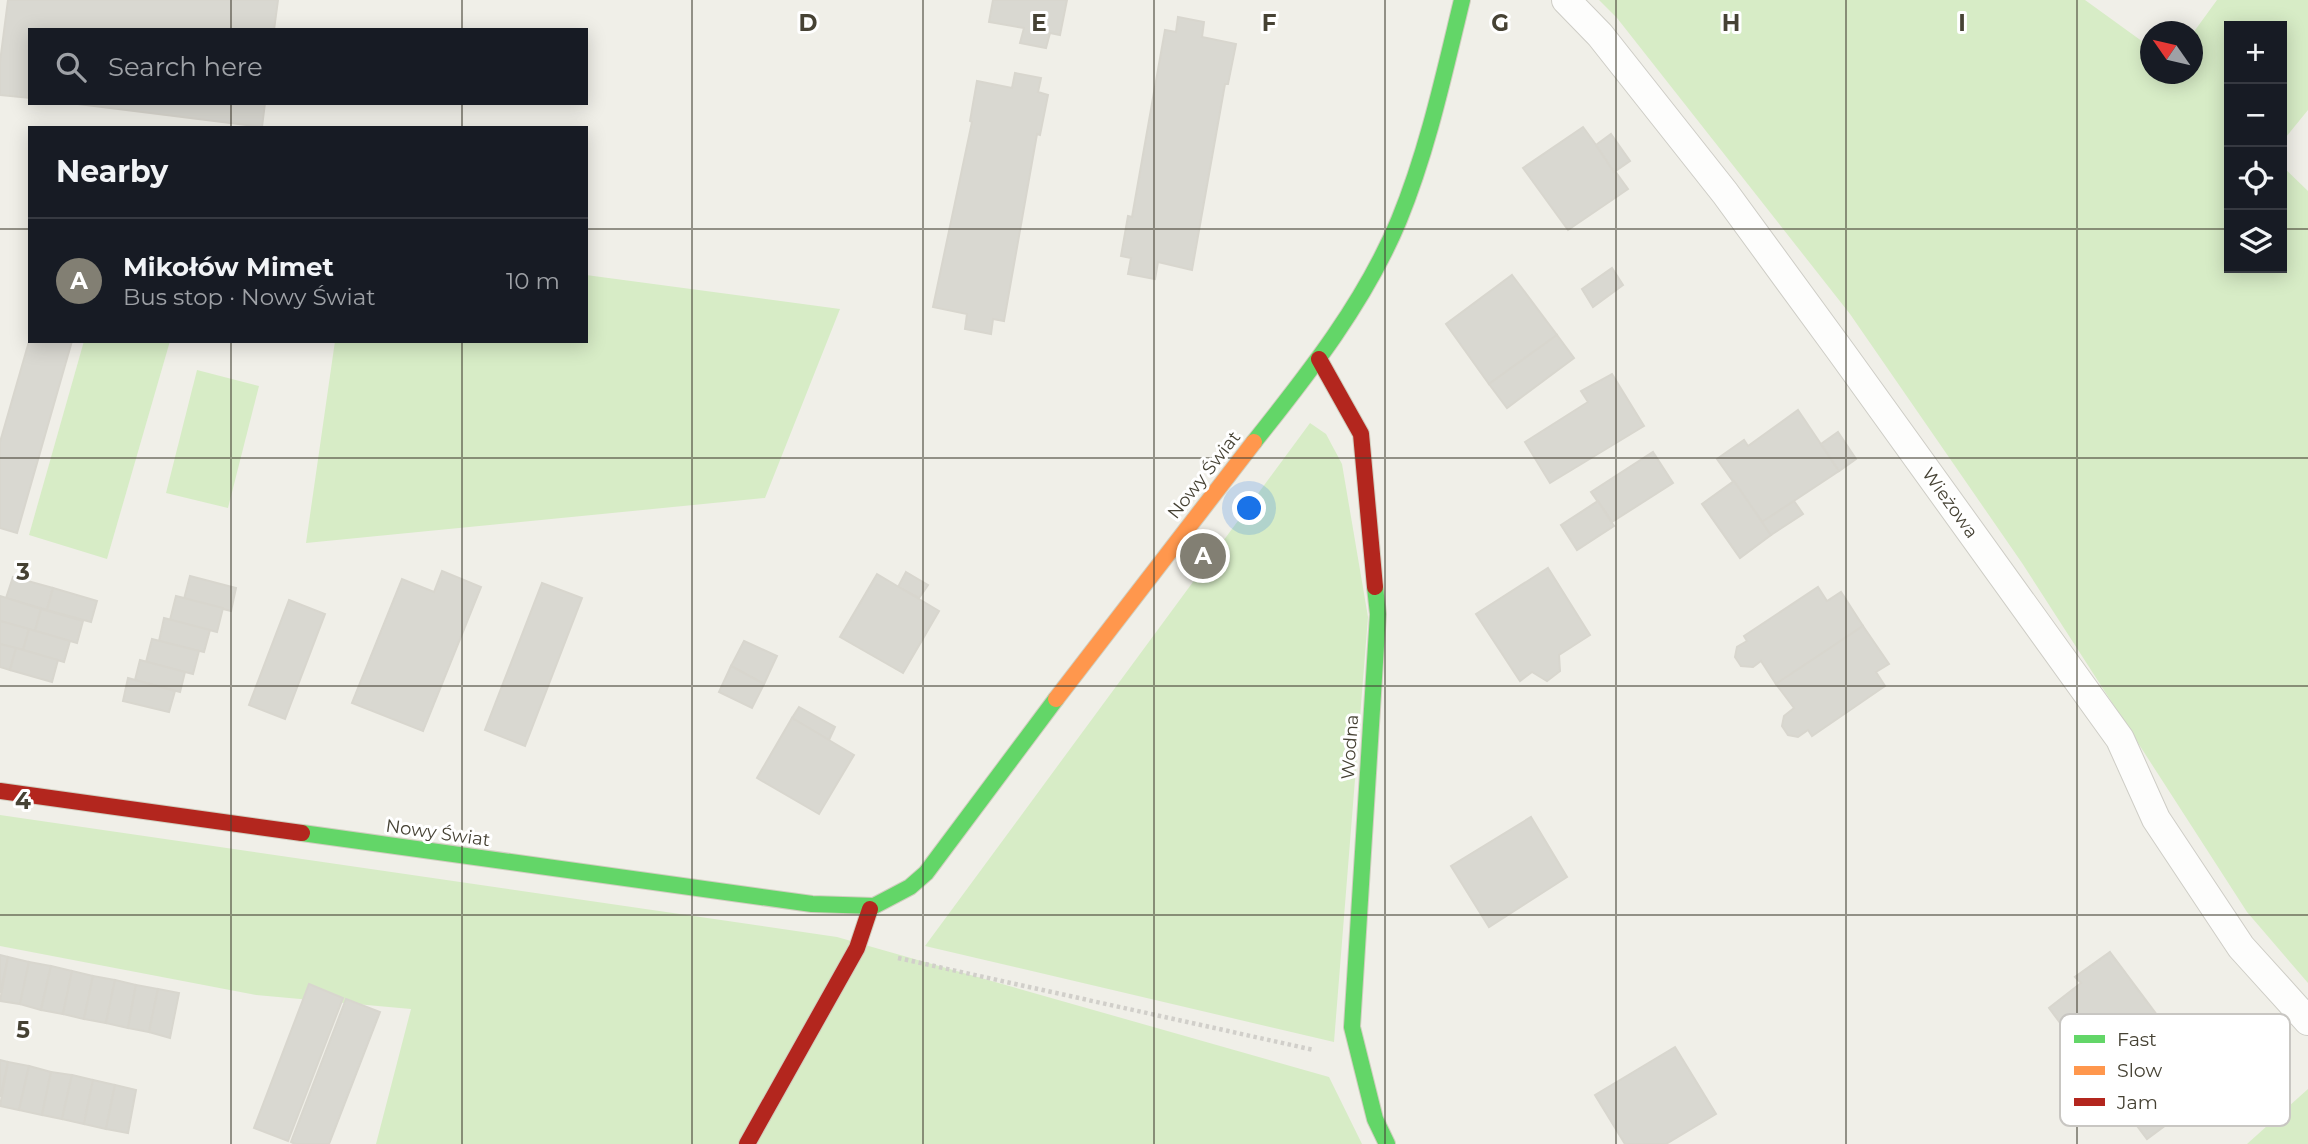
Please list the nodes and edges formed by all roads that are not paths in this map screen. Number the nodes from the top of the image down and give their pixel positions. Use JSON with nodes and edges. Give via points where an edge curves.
{"nodes":[{"id":1,"x":1462,"y":0,"type":"edge"},
{"id":2,"x":1566,"y":0,"type":"edge"},
{"id":3,"x":1319,"y":359,"type":"junction"},
{"id":4,"x":0,"y":791,"type":"edge"},
{"id":5,"x":870,"y":909,"type":"junction"},
{"id":6,"x":2308,"y":1021,"type":"edge"},
{"id":7,"x":747,"y":1144,"type":"edge"},
{"id":8,"x":1387,"y":1144,"type":"edge"}],
"edges":[{"from":1,"to":3,"type":"street","name":"Nowy Świat","via":[[1410,195],[1383,254]]},
{"from":2,"to":6,"type":"lane","name":"Wieżowa","via":[[1600,35],[1725,193],[1842,352],[2120,739],[2156,819],[2241,947]]},
{"from":3,"to":5,"type":"street","name":"Nowy Świat","via":[[926,873],[897,898]]},
{"from":3,"to":8,"type":"street","name":"Wodna","via":[[1361,433],[1378,614],[1352,1027],[1375,1119]]},
{"from":4,"to":5,"type":"street","name":"Nowy Świat"},
{"from":5,"to":7,"type":"street","via":[[857,948]]}]}
